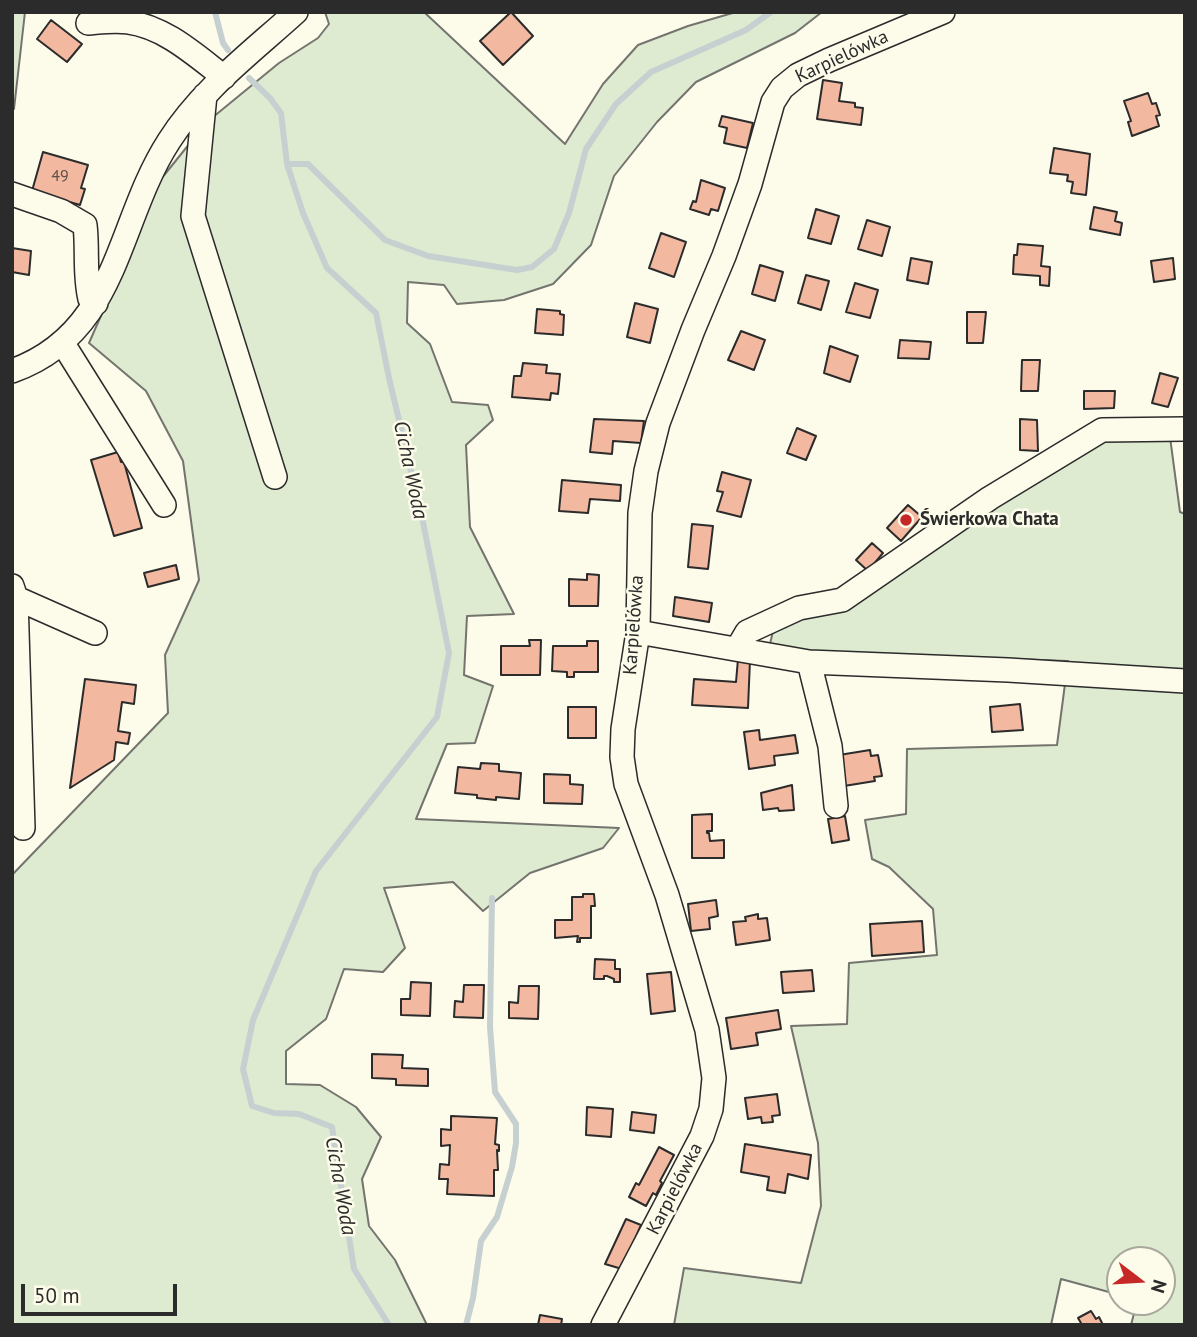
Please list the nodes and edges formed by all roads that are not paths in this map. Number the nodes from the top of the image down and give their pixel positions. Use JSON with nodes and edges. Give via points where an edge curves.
{"nodes":[{"id":1,"x":296,"y":12,"type":"edge"},
{"id":2,"x":943,"y":12,"type":"edge"},
{"id":3,"x":88,"y":23,"type":"dead end"},
{"id":4,"x":224,"y":77,"type":"junction"},
{"id":5,"x":205,"y":95,"type":"junction"},
{"id":6,"x":12,"y":194,"type":"edge"},
{"id":7,"x":96,"y":303,"type":"junction"},
{"id":8,"x":62,"y":342,"type":"junction"},
{"id":9,"x":12,"y":371,"type":"edge"},
{"id":10,"x":1185,"y":429,"type":"edge"},
{"id":11,"x":275,"y":477,"type":"dead end"},
{"id":12,"x":164,"y":505,"type":"dead end"},
{"id":13,"x":14,"y":592,"type":"edge"},
{"id":14,"x":638,"y":632,"type":"junction"},
{"id":15,"x":95,"y":633,"type":"dead end"},
{"id":16,"x":737,"y":649,"type":"junction"},
{"id":17,"x":809,"y":662,"type":"junction"},
{"id":18,"x":1185,"y":681,"type":"edge"},
{"id":19,"x":836,"y":806,"type":"dead end"},
{"id":20,"x":23,"y":828,"type":"dead end"},
{"id":21,"x":611,"y":1323,"type":"edge"}],
"edges":[{"from":1,"to":4,"type":"street"},
{"from":2,"to":14,"type":"street","name":"Karpielówka","via":[[798,75],[773,102],[750,184],[648,461],[640,513]]},
{"from":3,"to":4,"type":"street","via":[[126,22],[153,28]]},
{"from":4,"to":5,"type":"street"},
{"from":5,"to":7,"type":"street","via":[[181,123],[147,180]]},
{"from":5,"to":11,"type":"street","via":[[193,216]]},
{"from":6,"to":7,"type":"street","via":[[61,211],[85,225],[85,280],[90,299]]},
{"from":7,"to":8,"type":"street"},
{"from":8,"to":9,"type":"street"},
{"from":8,"to":12,"type":"street"},
{"from":10,"to":16,"type":"street","via":[[1102,430],[990,498],[842,600],[799,608],[747,632]]},
{"from":13,"to":15,"type":"street"},
{"from":13,"to":20,"type":"street"},
{"from":14,"to":16,"type":"street"},
{"from":14,"to":21,"type":"street","name":"Karpielówka","via":[[623,729],[626,785],[667,895],[707,1030],[714,1078],[702,1136]]},
{"from":16,"to":17,"type":"street"},
{"from":17,"to":18,"type":"street"},
{"from":17,"to":19,"type":"street","via":[[830,746]]}]}
